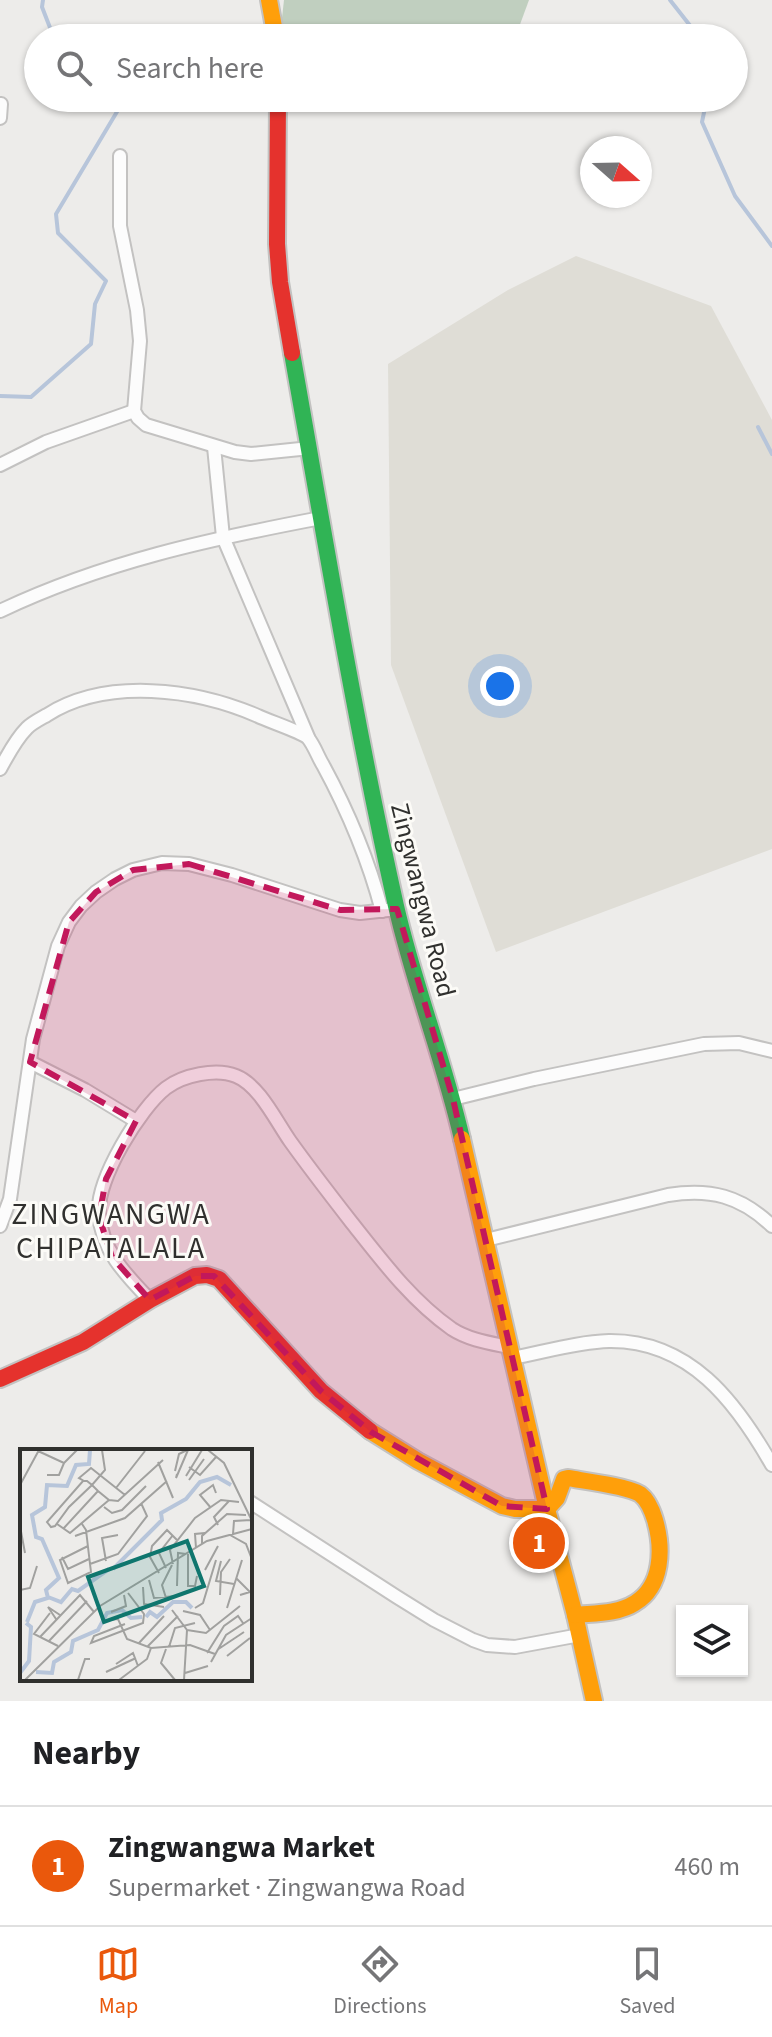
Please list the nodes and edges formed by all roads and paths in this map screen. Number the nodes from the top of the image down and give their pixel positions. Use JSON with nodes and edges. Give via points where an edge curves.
{"nodes":[{"id":1,"x":269,"y":0,"type":"edge"},
{"id":2,"x":273,"y":24,"type":"edge"},
{"id":3,"x":1,"y":104,"type":"edge"},
{"id":4,"x":278,"y":112,"type":"edge"},
{"id":5,"x":0,"y":118,"type":"edge"},
{"id":6,"x":120,"y":156,"type":"dead end"},
{"id":7,"x":134,"y":411,"type":"junction"},
{"id":8,"x":214,"y":447,"type":"junction"},
{"id":9,"x":310,"y":448,"type":"junction"},
{"id":10,"x":0,"y":465,"type":"edge"},
{"id":11,"x":321,"y":518,"type":"junction"},
{"id":12,"x":223,"y":537,"type":"junction"},
{"id":13,"x":0,"y":611,"type":"edge"},
{"id":14,"x":308,"y":737,"type":"junction"},
{"id":15,"x":0,"y":769,"type":"edge"},
{"id":16,"x":389,"y":910,"type":"junction"},
{"id":17,"x":771,"y":1048,"type":"edge"},
{"id":18,"x":30,"y":1062,"type":"junction"},
{"id":19,"x":453,"y":1099,"type":"junction"},
{"id":20,"x":136,"y":1121,"type":"junction"},
{"id":21,"x":0,"y":1226,"type":"edge"},
{"id":22,"x":772,"y":1226,"type":"edge"},
{"id":23,"x":486,"y":1240,"type":"junction"},
{"id":24,"x":150,"y":1300,"type":"junction"},
{"id":25,"x":511,"y":1353,"type":"junction"},
{"id":26,"x":0,"y":1379,"type":"edge"},
{"id":27,"x":772,"y":1465,"type":"edge"},
{"id":28,"x":252,"y":1503,"type":"edge"},
{"id":29,"x":547,"y":1509,"type":"junction"},
{"id":30,"x":575,"y":1615,"type":"junction"},
{"id":31,"x":580,"y":1635,"type":"junction"},
{"id":32,"x":594,"y":1701,"type":"edge"}],
"edges":[{"from":1,"to":2,"type":"street"},
{"from":3,"to":5,"type":"street"},
{"from":4,"to":9,"type":"street","name":"Zingwangwa Road","via":[[278,263]]},
{"from":6,"to":7,"type":"street","via":[[120,226],[140,341]]},
{"from":7,"to":8,"type":"street","via":[[146,425]]},
{"from":7,"to":10,"type":"street","via":[[46,442]]},
{"from":8,"to":9,"type":"street","via":[[251,454]]},
{"from":8,"to":12,"type":"street"},
{"from":9,"to":11,"type":"street","name":"Zingwangwa Road"},
{"from":11,"to":12,"type":"street"},
{"from":11,"to":16,"type":"street","name":"Zingwangwa Road"},
{"from":12,"to":13,"type":"street","via":[[90,574]]},
{"from":12,"to":14,"type":"street"},
{"from":14,"to":15,"type":"street","via":[[210,699],[131,691],[58,708],[28,727]]},
{"from":14,"to":16,"type":"street"},
{"from":16,"to":18,"type":"street","via":[[340,910],[189,864],[133,870],[96,892],[69,922],[45,990]]},
{"from":16,"to":19,"type":"street","name":"Zingwangwa Road"},
{"from":17,"to":19,"type":"street","via":[[704,1044]]},
{"from":18,"to":20,"type":"street"},
{"from":18,"to":21,"type":"street","via":[[10,1199]]},
{"from":19,"to":23,"type":"street","name":"Zingwangwa Road"},
{"from":20,"to":24,"type":"street","via":[[106,1179],[99,1217],[112,1257]]},
{"from":20,"to":25,"type":"street","via":[[179,1081],[207,1073],[243,1080],[393,1275],[453,1330]]},
{"from":22,"to":23,"type":"street","via":[[726,1196],[688,1191]]},
{"from":23,"to":25,"type":"street","name":"Zingwangwa Road"},
{"from":24,"to":26,"type":"street","via":[[83,1342]]},
{"from":24,"to":29,"type":"street","via":[[195,1276],[214,1276],[321,1391],[371,1432],[502,1506]]},
{"from":25,"to":27,"type":"street","via":[[611,1341],[638,1343],[678,1357],[724,1394]]},
{"from":25,"to":29,"type":"street","name":"Zingwangwa Road"},
{"from":28,"to":31,"type":"street","via":[[473,1640],[515,1647]]},
{"from":29,"to":30,"type":"street","name":"Zingwangwa Road"},
{"from":29,"to":30,"type":"street","via":[[568,1478],[642,1495],[655,1522],[659,1570],[639,1601]]},
{"from":30,"to":31,"type":"street","name":"Zingwangwa Road"},
{"from":31,"to":32,"type":"street","name":"Zingwangwa Road"}]}
